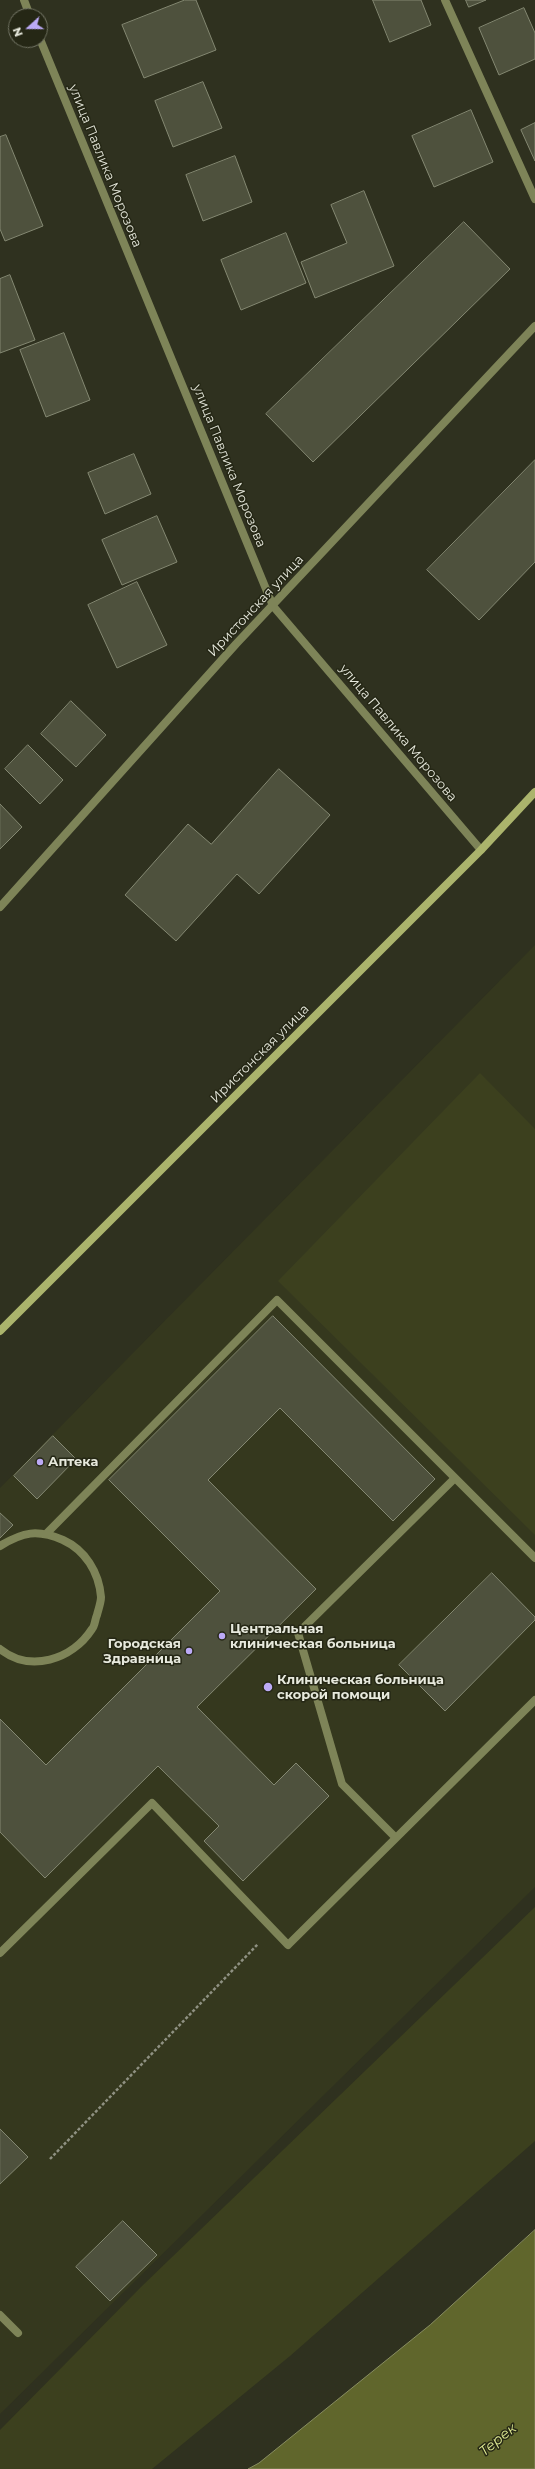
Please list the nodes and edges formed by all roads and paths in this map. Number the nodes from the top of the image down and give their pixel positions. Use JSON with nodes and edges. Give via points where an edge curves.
{"nodes":[{"id":1,"x":445,"y":0,"type":"edge"},
{"id":2,"x":44,"y":48,"type":"edge"},
{"id":3,"x":535,"y":199,"type":"edge"},
{"id":4,"x":535,"y":326,"type":"edge"},
{"id":5,"x":273,"y":606,"type":"junction"},
{"id":6,"x":535,"y":792,"type":"edge"},
{"id":7,"x":481,"y":850,"type":"junction"},
{"id":8,"x":0,"y":907,"type":"edge"},
{"id":9,"x":0,"y":1331,"type":"edge"},
{"id":10,"x":455,"y":1478,"type":"junction"},
{"id":11,"x":47,"y":1533,"type":"junction"},
{"id":12,"x":0,"y":1546,"type":"edge"},
{"id":13,"x":535,"y":1558,"type":"edge"},
{"id":14,"x":0,"y":1649,"type":"edge"},
{"id":15,"x":535,"y":1700,"type":"edge"},
{"id":16,"x":396,"y":1838,"type":"junction"},
{"id":17,"x":273,"y":1928,"type":"junction"},
{"id":18,"x":0,"y":1952,"type":"edge"},
{"id":19,"x":50,"y":2159,"type":"dead end"},
{"id":20,"x":0,"y":2315,"type":"edge"},
{"id":21,"x":18,"y":2332,"type":"dead end"}],
"edges":[{"from":1,"to":3,"type":"street"},
{"from":2,"to":5,"type":"street","name":"улица Павлика Морозова"},
{"from":4,"to":5,"type":"street","name":"Иристонская улица"},
{"from":5,"to":7,"type":"street","name":"улица Павлика Морозова"},
{"from":5,"to":8,"type":"street","name":"Иристонская улица"},
{"from":6,"to":7,"type":"main road","name":"Иристонская улица"},
{"from":7,"to":9,"type":"main road","name":"Иристонская улица"},
{"from":10,"to":11,"type":"street","via":[[277,1300]]},
{"from":10,"to":13,"type":"street"},
{"from":10,"to":16,"type":"street","via":[[298,1633],[342,1784]]},
{"from":11,"to":12,"type":"street","via":[[18,1535]]},
{"from":11,"to":14,"type":"street","via":[[75,1545],[93,1566],[101,1598],[93,1629],[70,1653],[51,1660],[34,1662],[8,1655]]},
{"from":15,"to":16,"type":"street"},
{"from":16,"to":17,"type":"street","via":[[288,1945]]},
{"from":17,"to":18,"type":"street","via":[[152,1803]]},
{"from":17,"to":19,"type":"path"},
{"from":20,"to":21,"type":"street"}]}
